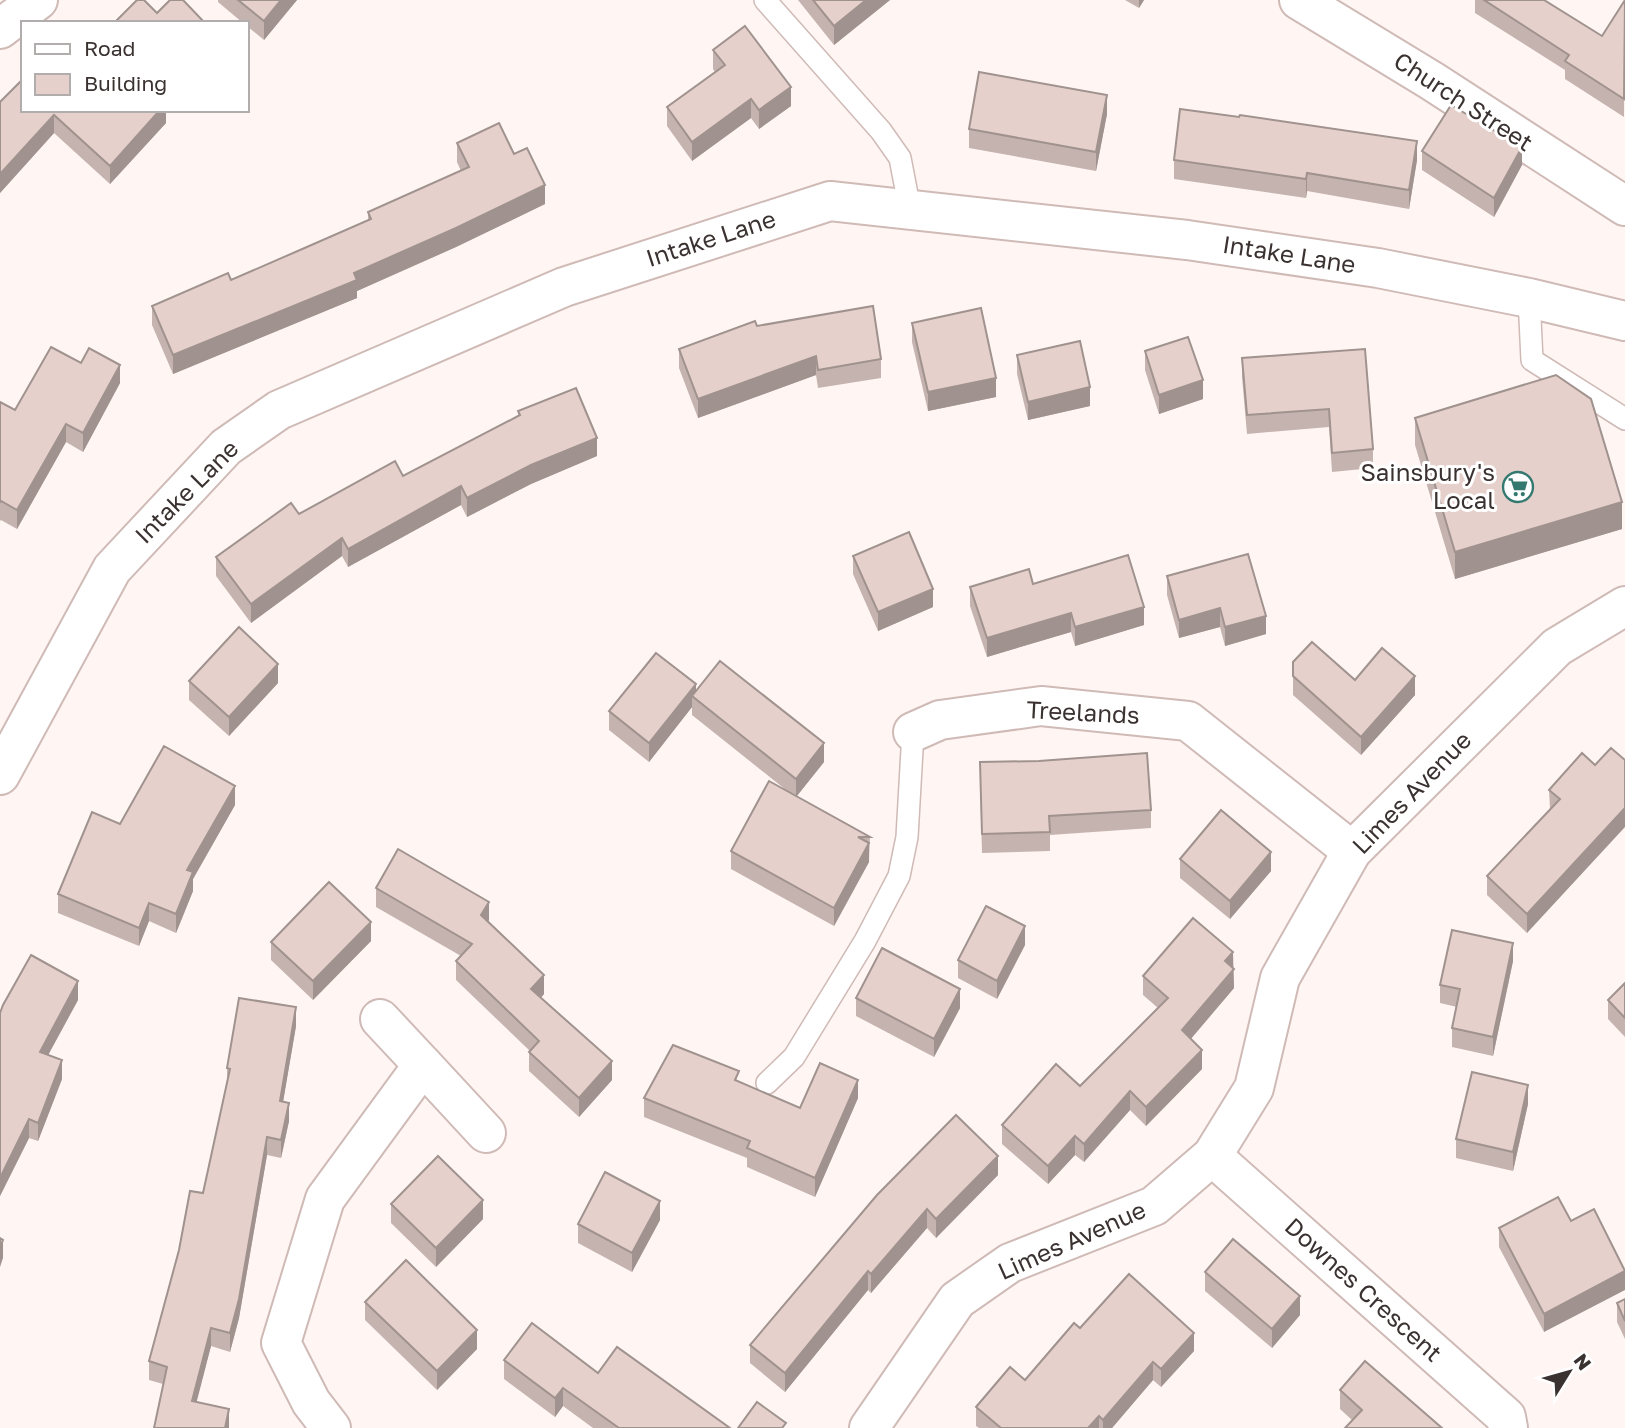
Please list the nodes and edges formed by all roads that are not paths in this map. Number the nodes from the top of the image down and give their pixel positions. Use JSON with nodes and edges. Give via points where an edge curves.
{"nodes":[{"id":1,"x":38,"y":0,"type":"edge"},
{"id":2,"x":765,"y":0,"type":"edge"},
{"id":3,"x":1299,"y":0,"type":"edge"},
{"id":4,"x":0,"y":29,"type":"edge"},
{"id":5,"x":1625,"y":206,"type":"edge"},
{"id":6,"x":910,"y":210,"type":"junction"},
{"id":7,"x":1529,"y":298,"type":"junction"},
{"id":8,"x":1625,"y":321,"type":"edge"},
{"id":9,"x":1625,"y":419,"type":"edge"},
{"id":10,"x":1625,"y":606,"type":"edge"},
{"id":11,"x":913,"y":732,"type":"joint"},
{"id":12,"x":0,"y":775,"type":"edge"},
{"id":13,"x":1352,"y":851,"type":"junction"},
{"id":14,"x":380,"y":1019,"type":"dead end"},
{"id":15,"x":423,"y":1065,"type":"junction"},
{"id":16,"x":767,"y":1083,"type":"dead end"},
{"id":17,"x":486,"y":1133,"type":"dead end"},
{"id":18,"x":1212,"y":1156,"type":"junction"},
{"id":19,"x":331,"y":1428,"type":"edge"},
{"id":20,"x":869,"y":1428,"type":"edge"},
{"id":21,"x":1508,"y":1428,"type":"edge"}],
"edges":[{"from":1,"to":4,"type":"street"},
{"from":2,"to":6,"type":"lane","via":[[900,158]]},
{"from":3,"to":5,"type":"street","name":"Church Street"},
{"from":6,"to":7,"type":"street","name":"Intake Lane","via":[[1187,240],[1378,268]]},
{"from":6,"to":12,"type":"street","name":"Intake Lane","via":[[830,201],[564,287],[279,410],[226,447],[112,569]]},
{"from":7,"to":8,"type":"street","name":"Intake Lane"},
{"from":7,"to":9,"type":"lane","via":[[1532,360]]},
{"from":10,"to":13,"type":"street","name":"Limes Avenue","via":[[1558,647]]},
{"from":11,"to":13,"type":"street","name":"Treelands","via":[[940,720],[1041,706],[1188,720]]},
{"from":11,"to":16,"type":"lane","name":"Treelands","via":[[907,837],[899,876],[794,1057]]},
{"from":13,"to":18,"type":"street","name":"Limes Avenue","via":[[1280,978],[1254,1088]]},
{"from":14,"to":15,"type":"street"},
{"from":15,"to":17,"type":"street"},
{"from":15,"to":19,"type":"street","via":[[326,1199],[281,1343],[311,1402]]},
{"from":18,"to":20,"type":"street","name":"Limes Avenue","via":[[1154,1206],[1010,1263],[957,1300]]},
{"from":18,"to":21,"type":"street","name":"Downes Crescent","via":[[1506,1417]]}]}
